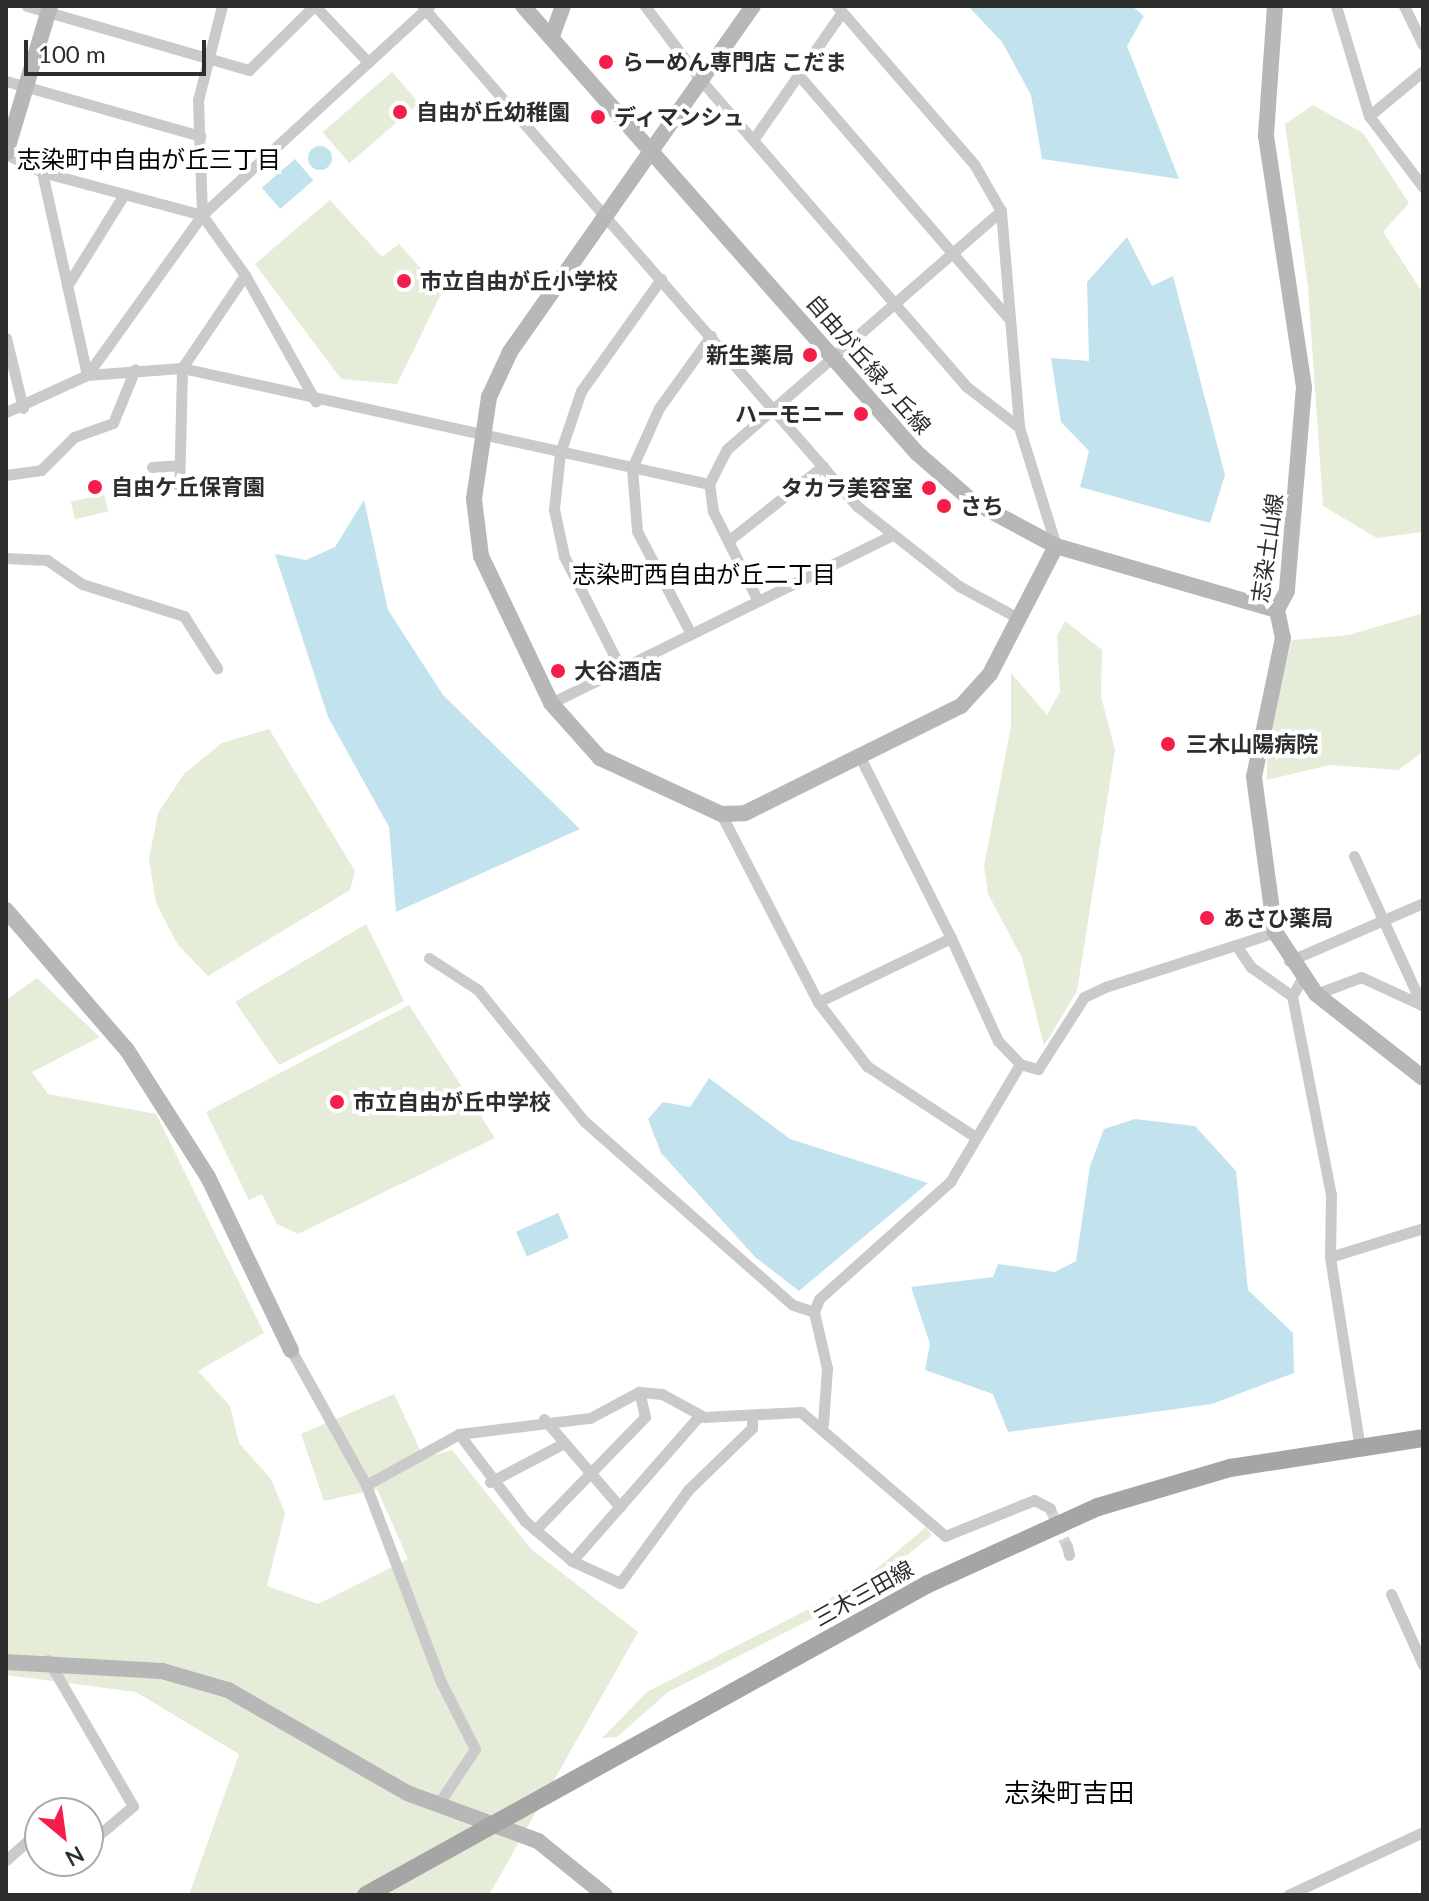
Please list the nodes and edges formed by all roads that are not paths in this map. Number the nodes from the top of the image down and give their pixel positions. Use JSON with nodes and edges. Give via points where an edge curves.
{"nodes":[{"id":1,"x":27,"y":6,"type":"edge"},
{"id":2,"x":222,"y":6,"type":"edge"},
{"id":3,"x":314,"y":6,"type":"edge"},
{"id":4,"x":523,"y":6,"type":"edge"},
{"id":5,"x":563,"y":6,"type":"edge"},
{"id":6,"x":656,"y":6,"type":"edge"},
{"id":7,"x":753,"y":6,"type":"edge"},
{"id":8,"x":1275,"y":6,"type":"edge"},
{"id":9,"x":1336,"y":6,"type":"edge"},
{"id":10,"x":1404,"y":6,"type":"edge"},
{"id":11,"x":425,"y":7,"type":"edge"},
{"id":12,"x":839,"y":9,"type":"edge"},
{"id":13,"x":49,"y":10,"type":"edge"},
{"id":14,"x":647,"y":11,"type":"edge"},
{"id":15,"x":552,"y":36,"type":"junction"},
{"id":16,"x":1423,"y":45,"type":"edge"},
{"id":17,"x":210,"y":59,"type":"junction"},
{"id":18,"x":367,"y":61,"type":"junction"},
{"id":19,"x":1423,"y":71,"type":"edge"},
{"id":20,"x":796,"y":72,"type":"junction"},
{"id":21,"x":700,"y":79,"type":"junction"},
{"id":22,"x":6,"y":81,"type":"edge"},
{"id":23,"x":28,"y":86,"type":"junction"},
{"id":24,"x":1369,"y":116,"type":"junction"},
{"id":25,"x":200,"y":136,"type":"junction"},
{"id":26,"x":753,"y":140,"type":"junction"},
{"id":27,"x":651,"y":146,"type":"junction"},
{"id":28,"x":6,"y":154,"type":"edge"},
{"id":29,"x":42,"y":172,"type":"junction"},
{"id":30,"x":1423,"y":187,"type":"edge"},
{"id":31,"x":123,"y":196,"type":"junction"},
{"id":32,"x":1001,"y":211,"type":"junction"},
{"id":33,"x":202,"y":215,"type":"junction"},
{"id":34,"x":604,"y":215,"type":"junction"},
{"id":35,"x":954,"y":253,"type":"junction"},
{"id":36,"x":245,"y":275,"type":"junction"},
{"id":37,"x":661,"y":279,"type":"junction"},
{"id":38,"x":67,"y":286,"type":"junction"},
{"id":39,"x":896,"y":304,"type":"junction"},
{"id":40,"x":1009,"y":319,"type":"junction"},
{"id":41,"x":711,"y":336,"type":"junction"},
{"id":42,"x":6,"y":338,"type":"edge"},
{"id":43,"x":835,"y":358,"type":"junction"},
{"id":44,"x":182,"y":368,"type":"junction"},
{"id":45,"x":135,"y":369,"type":"junction"},
{"id":46,"x":87,"y":375,"type":"junction"},
{"id":47,"x":316,"y":402,"type":"junction"},
{"id":48,"x":23,"y":408,"type":"junction"},
{"id":49,"x":775,"y":409,"type":"junction"},
{"id":50,"x":6,"y":412,"type":"edge"},
{"id":51,"x":1019,"y":427,"type":"junction"},
{"id":52,"x":480,"y":436,"type":"junction"},
{"id":53,"x":560,"y":453,"type":"junction"},
{"id":54,"x":178,"y":465,"type":"junction"},
{"id":55,"x":823,"y":466,"type":"junction"},
{"id":56,"x":152,"y":467,"type":"dead end"},
{"id":57,"x":632,"y":468,"type":"junction"},
{"id":58,"x":6,"y":475,"type":"edge"},
{"id":59,"x":709,"y":484,"type":"junction"},
{"id":60,"x":179,"y":493,"type":"dead end"},
{"id":61,"x":889,"y":537,"type":"junction"},
{"id":62,"x":728,"y":541,"type":"junction"},
{"id":63,"x":1056,"y":546,"type":"junction"},
{"id":64,"x":6,"y":558,"type":"edge"},
{"id":65,"x":758,"y":601,"type":"junction"},
{"id":66,"x":1277,"y":610,"type":"junction"},
{"id":67,"x":1020,"y":619,"type":"junction"},
{"id":68,"x":691,"y":634,"type":"junction"},
{"id":69,"x":217,"y":668,"type":"dead end"},
{"id":70,"x":621,"y":669,"type":"junction"},
{"id":71,"x":551,"y":703,"type":"junction"},
{"id":72,"x":860,"y":757,"type":"junction"},
{"id":73,"x":721,"y":814,"type":"junction"},
{"id":74,"x":1354,"y":856,"type":"dead end"},
{"id":75,"x":1423,"y":903,"type":"edge"},
{"id":76,"x":6,"y":910,"type":"edge"},
{"id":77,"x":1385,"y":919,"type":"junction"},
{"id":78,"x":1275,"y":932,"type":"junction"},
{"id":79,"x":951,"y":938,"type":"junction"},
{"id":80,"x":1236,"y":945,"type":"junction"},
{"id":81,"x":429,"y":958,"type":"dead end"},
{"id":82,"x":1288,"y":961,"type":"junction"},
{"id":83,"x":1302,"y":979,"type":"junction"},
{"id":84,"x":1316,"y":994,"type":"junction"},
{"id":85,"x":1292,"y":996,"type":"junction"},
{"id":86,"x":818,"y":1002,"type":"junction"},
{"id":87,"x":1423,"y":1005,"type":"edge"},
{"id":88,"x":1020,"y":1064,"type":"junction"},
{"id":89,"x":1423,"y":1078,"type":"edge"},
{"id":90,"x":974,"y":1136,"type":"junction"},
{"id":91,"x":1423,"y":1228,"type":"edge"},
{"id":92,"x":1330,"y":1257,"type":"junction"},
{"id":93,"x":814,"y":1312,"type":"junction"},
{"id":94,"x":291,"y":1350,"type":"joint"},
{"id":95,"x":639,"y":1392,"type":"junction"},
{"id":96,"x":700,"y":1415,"type":"junction"},
{"id":97,"x":752,"y":1415,"type":"junction"},
{"id":98,"x":544,"y":1419,"type":"junction"},
{"id":99,"x":823,"y":1424,"type":"junction"},
{"id":100,"x":459,"y":1434,"type":"junction"},
{"id":101,"x":1423,"y":1438,"type":"edge"},
{"id":102,"x":564,"y":1443,"type":"junction"},
{"id":103,"x":1360,"y":1449,"type":"junction"},
{"id":104,"x":589,"y":1474,"type":"junction"},
{"id":105,"x":490,"y":1482,"type":"junction"},
{"id":106,"x":366,"y":1485,"type":"junction"},
{"id":107,"x":620,"y":1507,"type":"junction"},
{"id":108,"x":1050,"y":1508,"type":"dead end"},
{"id":109,"x":535,"y":1530,"type":"junction"},
{"id":110,"x":572,"y":1561,"type":"junction"},
{"id":111,"x":1391,"y":1594,"type":"dead end"},
{"id":112,"x":48,"y":1660,"type":"junction"},
{"id":113,"x":6,"y":1662,"type":"edge"},
{"id":114,"x":1423,"y":1665,"type":"edge"},
{"id":115,"x":439,"y":1803,"type":"junction"},
{"id":116,"x":496,"y":1824,"type":"junction"},
{"id":117,"x":104,"y":1830,"type":"edge"},
{"id":118,"x":1423,"y":1832,"type":"edge"},
{"id":119,"x":24,"y":1844,"type":"edge"},
{"id":120,"x":6,"y":1860,"type":"edge"},
{"id":121,"x":366,"y":1895,"type":"edge"},
{"id":122,"x":605,"y":1895,"type":"edge"},
{"id":123,"x":1288,"y":1895,"type":"edge"}],
"edges":[{"from":1,"to":13,"type":"street"},
{"from":2,"to":17,"type":"street"},
{"from":3,"to":17,"type":"street","via":[[249,70]]},
{"from":3,"to":18,"type":"street"},
{"from":4,"to":15,"type":"street","name":"自由が丘緑ヶ丘線"},
{"from":5,"to":15,"type":"street"},
{"from":6,"to":14,"type":"street"},
{"from":7,"to":21,"type":"street"},
{"from":8,"to":66,"type":"street","name":"志染土山線","via":[[1266,136],[1304,387],[1287,591]]},
{"from":9,"to":24,"type":"street"},
{"from":10,"to":16,"type":"street"},
{"from":11,"to":18,"type":"street"},
{"from":11,"to":34,"type":"street"},
{"from":12,"to":20,"type":"street"},
{"from":12,"to":32,"type":"street","via":[[974,164]]},
{"from":13,"to":17,"type":"street"},
{"from":13,"to":23,"type":"street"},
{"from":14,"to":21,"type":"street"},
{"from":15,"to":27,"type":"street","name":"自由が丘緑ヶ丘線"},
{"from":17,"to":25,"type":"street","via":[[198,100]]},
{"from":18,"to":33,"type":"street"},
{"from":19,"to":24,"type":"street"},
{"from":20,"to":26,"type":"street"},
{"from":20,"to":35,"type":"street"},
{"from":21,"to":26,"type":"street"},
{"from":21,"to":27,"type":"street"},
{"from":22,"to":23,"type":"street"},
{"from":23,"to":25,"type":"street"},
{"from":23,"to":28,"type":"street"},
{"from":24,"to":30,"type":"street","via":[[1384,146]]},
{"from":25,"to":33,"type":"street"},
{"from":26,"to":39,"type":"street"},
{"from":27,"to":34,"type":"street"},
{"from":27,"to":43,"type":"street","name":"自由が丘緑ヶ丘線"},
{"from":28,"to":29,"type":"street"},
{"from":29,"to":31,"type":"street"},
{"from":29,"to":38,"type":"street"},
{"from":31,"to":33,"type":"street"},
{"from":31,"to":38,"type":"street"},
{"from":32,"to":35,"type":"street"},
{"from":32,"to":40,"type":"street"},
{"from":33,"to":36,"type":"street"},
{"from":33,"to":46,"type":"street"},
{"from":34,"to":37,"type":"street"},
{"from":34,"to":52,"type":"street","via":[[510,352]]},
{"from":35,"to":39,"type":"street"},
{"from":35,"to":40,"type":"street"},
{"from":36,"to":44,"type":"street"},
{"from":36,"to":47,"type":"street"},
{"from":37,"to":41,"type":"street"},
{"from":37,"to":53,"type":"street","via":[[581,391]]},
{"from":38,"to":46,"type":"street"},
{"from":39,"to":43,"type":"street"},
{"from":39,"to":51,"type":"street","via":[[967,387]]},
{"from":40,"to":51,"type":"street"},
{"from":41,"to":49,"type":"street"},
{"from":41,"to":57,"type":"street","via":[[659,408]]},
{"from":42,"to":48,"type":"street"},
{"from":43,"to":49,"type":"street"},
{"from":43,"to":63,"type":"street","name":"自由が丘緑ヶ丘線","via":[[917,453],[972,501]]},
{"from":44,"to":45,"type":"street"},
{"from":44,"to":47,"type":"street"},
{"from":44,"to":54,"type":"street"},
{"from":45,"to":46,"type":"street"},
{"from":45,"to":58,"type":"street","via":[[113,423],[74,437],[41,470]]},
{"from":46,"to":48,"type":"street"},
{"from":47,"to":52,"type":"street"},
{"from":48,"to":50,"type":"street"},
{"from":49,"to":55,"type":"street"},
{"from":49,"to":59,"type":"street","via":[[727,449]]},
{"from":51,"to":63,"type":"street"},
{"from":52,"to":53,"type":"street"},
{"from":52,"to":71,"type":"street","via":[[474,499],[481,556]]},
{"from":53,"to":57,"type":"street"},
{"from":53,"to":70,"type":"street","via":[[554,509],[564,556]]},
{"from":54,"to":56,"type":"street"},
{"from":54,"to":60,"type":"street"},
{"from":55,"to":61,"type":"street"},
{"from":55,"to":62,"type":"street"},
{"from":57,"to":59,"type":"street"},
{"from":57,"to":68,"type":"street","via":[[637,531]]},
{"from":59,"to":62,"type":"street"},
{"from":61,"to":65,"type":"street"},
{"from":61,"to":67,"type":"street"},
{"from":62,"to":65,"type":"street"},
{"from":63,"to":66,"type":"street","name":"自由が丘緑ヶ丘線"},
{"from":63,"to":67,"type":"street"},
{"from":64,"to":69,"type":"street","via":[[47,560],[82,584],[184,616]]},
{"from":65,"to":68,"type":"street"},
{"from":66,"to":78,"type":"street","name":"志染土山線","via":[[1283,638],[1254,777]]},
{"from":67,"to":72,"type":"street","via":[[990,674],[961,706]]},
{"from":68,"to":70,"type":"street"},
{"from":70,"to":71,"type":"street"},
{"from":71,"to":73,"type":"street","via":[[600,758]]},
{"from":72,"to":73,"type":"street","via":[[745,813]]},
{"from":72,"to":79,"type":"street"},
{"from":73,"to":86,"type":"street"},
{"from":74,"to":77,"type":"street"},
{"from":75,"to":77,"type":"street"},
{"from":76,"to":94,"type":"street","via":[[127,1050],[208,1177]]},
{"from":77,"to":82,"type":"street"},
{"from":77,"to":87,"type":"street"},
{"from":78,"to":80,"type":"street"},
{"from":78,"to":82,"type":"street","name":"志染土山線"},
{"from":79,"to":86,"type":"street"},
{"from":79,"to":88,"type":"street","via":[[998,1041]]},
{"from":80,"to":85,"type":"street","via":[[1251,967]]},
{"from":80,"to":88,"type":"street","via":[[1084,997],[1038,1069]]},
{"from":81,"to":93,"type":"street","via":[[478,990],[584,1121],[793,1305]]},
{"from":82,"to":83,"type":"street","name":"志染土山線"},
{"from":83,"to":84,"type":"street","name":"志染土山線"},
{"from":83,"to":85,"type":"street"},
{"from":84,"to":87,"type":"street","via":[[1361,977]]},
{"from":84,"to":89,"type":"street","name":"志染土山線"},
{"from":85,"to":92,"type":"street","via":[[1331,1194]]},
{"from":86,"to":90,"type":"street","via":[[867,1066]]},
{"from":88,"to":90,"type":"street"},
{"from":90,"to":93,"type":"street","via":[[950,1182],[837,1278]]},
{"from":91,"to":92,"type":"street"},
{"from":92,"to":103,"type":"street"},
{"from":93,"to":99,"type":"street","via":[[827,1368]]},
{"from":94,"to":106,"type":"street"},
{"from":95,"to":96,"type":"street","via":[[662,1394]]},
{"from":95,"to":98,"type":"street","via":[[590,1418]]},
{"from":95,"to":104,"type":"street","via":[[645,1417]]},
{"from":96,"to":97,"type":"street"},
{"from":96,"to":107,"type":"street"},
{"from":97,"to":99,"type":"street","via":[[801,1412]]},
{"from":97,"to":110,"type":"street","via":[[752,1428],[688,1490],[637,1569],[620,1583]]},
{"from":98,"to":100,"type":"street"},
{"from":98,"to":102,"type":"street"},
{"from":99,"to":108,"type":"street","via":[[945,1536],[1034,1500]]},
{"from":100,"to":105,"type":"street"},
{"from":100,"to":106,"type":"street"},
{"from":101,"to":103,"type":"main road","name":"三木三田線"},
{"from":102,"to":104,"type":"street"},
{"from":102,"to":105,"type":"street"},
{"from":103,"to":116,"type":"main road","name":"三木三田線","via":[[1230,1468],[1098,1507],[928,1584]]},
{"from":104,"to":107,"type":"street"},
{"from":104,"to":109,"type":"street"},
{"from":105,"to":109,"type":"street"},
{"from":106,"to":115,"type":"street","via":[[440,1680],[475,1749]]},
{"from":107,"to":110,"type":"street"},
{"from":109,"to":110,"type":"street"},
{"from":111,"to":114,"type":"street"},
{"from":112,"to":113,"type":"street"},
{"from":112,"to":115,"type":"street","via":[[162,1671],[228,1690],[407,1793]]},
{"from":112,"to":117,"type":"street","via":[[133,1806]]},
{"from":115,"to":116,"type":"street"},
{"from":116,"to":121,"type":"main road","name":"三木三田線"},
{"from":116,"to":122,"type":"street","via":[[538,1841]]},
{"from":118,"to":123,"type":"street"},
{"from":119,"to":120,"type":"street"}]}
